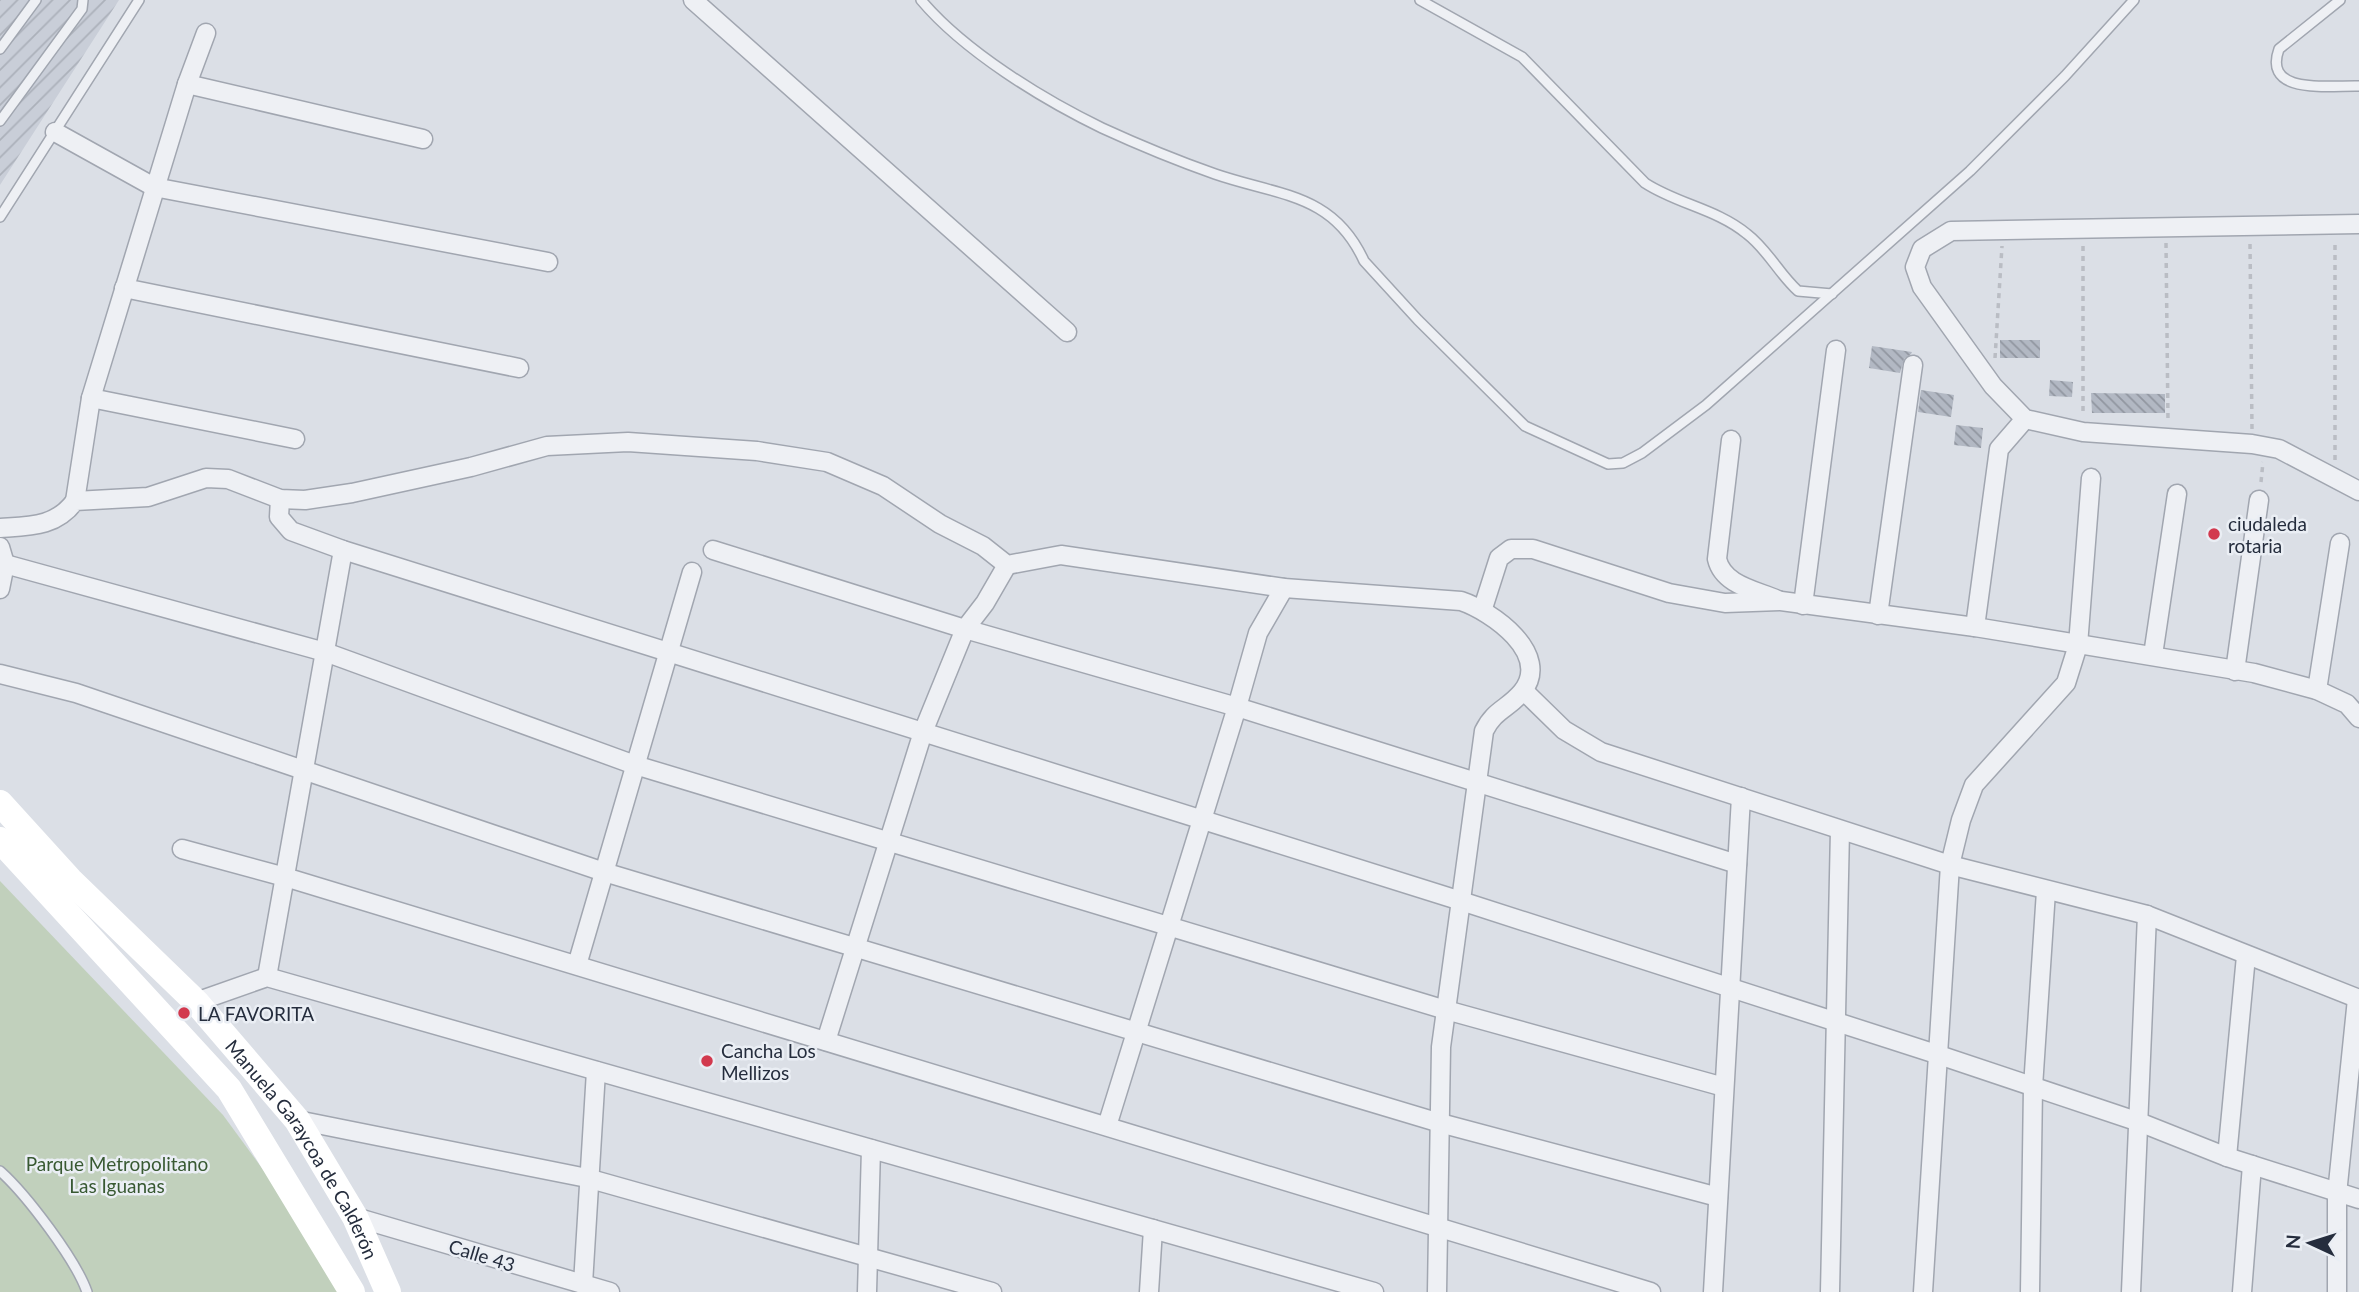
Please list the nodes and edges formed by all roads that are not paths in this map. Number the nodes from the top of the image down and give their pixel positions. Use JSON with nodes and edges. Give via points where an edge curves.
{"nodes":[{"id":1,"x":36,"y":0,"type":"edge"},
{"id":2,"x":83,"y":0,"type":"edge"},
{"id":3,"x":139,"y":0,"type":"edge"},
{"id":4,"x":693,"y":0,"type":"edge"},
{"id":5,"x":920,"y":0,"type":"edge"},
{"id":6,"x":1420,"y":0,"type":"edge"},
{"id":7,"x":2134,"y":0,"type":"edge"},
{"id":8,"x":2340,"y":0,"type":"edge"},
{"id":9,"x":206,"y":33,"type":"dead end"},
{"id":10,"x":0,"y":49,"type":"edge"},
{"id":11,"x":187,"y":84,"type":"junction"},
{"id":12,"x":2359,"y":86,"type":"edge"},
{"id":13,"x":0,"y":121,"type":"edge"},
{"id":14,"x":55,"y":132,"type":"junction"},
{"id":15,"x":423,"y":139,"type":"dead end"},
{"id":16,"x":154,"y":187,"type":"junction"},
{"id":17,"x":0,"y":217,"type":"edge"},
{"id":18,"x":2359,"y":223,"type":"edge"},
{"id":19,"x":548,"y":262,"type":"dead end"},
{"id":20,"x":124,"y":288,"type":"junction"},
{"id":21,"x":1832,"y":294,"type":"junction"},
{"id":22,"x":1068,"y":332,"type":"dead end"},
{"id":23,"x":1836,"y":350,"type":"dead end"},
{"id":24,"x":1913,"y":365,"type":"dead end"},
{"id":25,"x":519,"y":368,"type":"dead end"},
{"id":26,"x":91,"y":398,"type":"junction"},
{"id":27,"x":2019,"y":424,"type":"junction"},
{"id":28,"x":295,"y":439,"type":"dead end"},
{"id":29,"x":1731,"y":440,"type":"dead end"},
{"id":30,"x":2091,"y":478,"type":"dead end"},
{"id":31,"x":2359,"y":491,"type":"edge"},
{"id":32,"x":2177,"y":494,"type":"dead end"},
{"id":33,"x":280,"y":499,"type":"junction"},
{"id":34,"x":75,"y":500,"type":"junction"},
{"id":35,"x":2259,"y":500,"type":"dead end"},
{"id":36,"x":0,"y":528,"type":"edge"},
{"id":37,"x":2340,"y":542,"type":"dead end"},
{"id":38,"x":343,"y":550,"type":"junction"},
{"id":39,"x":713,"y":550,"type":"dead end"},
{"id":40,"x":2,"y":556,"type":"edge"},
{"id":41,"x":1007,"y":565,"type":"junction"},
{"id":42,"x":692,"y":572,"type":"dead end"},
{"id":43,"x":1283,"y":588,"type":"junction"},
{"id":44,"x":0,"y":589,"type":"edge"},
{"id":45,"x":1781,"y":601,"type":"junction"},
{"id":46,"x":1803,"y":604,"type":"junction"},
{"id":47,"x":1483,"y":608,"type":"junction"},
{"id":48,"x":1878,"y":615,"type":"junction"},
{"id":49,"x":1975,"y":627,"type":"junction"},
{"id":50,"x":965,"y":629,"type":"junction"},
{"id":51,"x":2078,"y":645,"type":"junction"},
{"id":52,"x":325,"y":652,"type":"junction"},
{"id":53,"x":667,"y":652,"type":"junction"},
{"id":54,"x":2153,"y":655,"type":"junction"},
{"id":55,"x":2235,"y":671,"type":"junction"},
{"id":56,"x":0,"y":674,"type":"edge"},
{"id":57,"x":2317,"y":690,"type":"junction"},
{"id":58,"x":1524,"y":691,"type":"junction"},
{"id":59,"x":1237,"y":707,"type":"junction"},
{"id":60,"x":2359,"y":718,"type":"edge"},
{"id":61,"x":923,"y":732,"type":"junction"},
{"id":62,"x":635,"y":765,"type":"junction"},
{"id":63,"x":304,"y":770,"type":"junction"},
{"id":64,"x":1477,"y":782,"type":"junction"},
{"id":65,"x":1741,"y":797,"type":"junction"},
{"id":66,"x":0,"y":803,"type":"edge"},
{"id":67,"x":1202,"y":820,"type":"junction"},
{"id":68,"x":1840,"y":831,"type":"junction"},
{"id":69,"x":0,"y":840,"type":"edge"},
{"id":70,"x":888,"y":841,"type":"junction"},
{"id":71,"x":182,"y":849,"type":"dead end"},
{"id":72,"x":1737,"y":864,"type":"junction"},
{"id":73,"x":1950,"y":864,"type":"junction"},
{"id":74,"x":604,"y":872,"type":"junction"},
{"id":75,"x":285,"y":877,"type":"junction"},
{"id":76,"x":2046,"y":891,"type":"junction"},
{"id":77,"x":1461,"y":901,"type":"junction"},
{"id":78,"x":2147,"y":915,"type":"junction"},
{"id":79,"x":1169,"y":926,"type":"junction"},
{"id":80,"x":855,"y":948,"type":"junction"},
{"id":81,"x":2246,"y":956,"type":"junction"},
{"id":82,"x":577,"y":965,"type":"junction"},
{"id":83,"x":267,"y":977,"type":"junction"},
{"id":84,"x":1730,"y":989,"type":"junction"},
{"id":85,"x":2358,"y":999,"type":"edge"},
{"id":86,"x":197,"y":1002,"type":"junction"},
{"id":87,"x":1446,"y":1010,"type":"junction"},
{"id":88,"x":1833,"y":1022,"type":"junction"},
{"id":89,"x":1136,"y":1032,"type":"junction"},
{"id":90,"x":826,"y":1041,"type":"junction"},
{"id":91,"x":1936,"y":1054,"type":"junction"},
{"id":92,"x":596,"y":1071,"type":"junction"},
{"id":93,"x":1724,"y":1087,"type":"junction"},
{"id":94,"x":2034,"y":1087,"type":"junction"},
{"id":95,"x":297,"y":1120,"type":"junction"},
{"id":96,"x":2139,"y":1122,"type":"junction"},
{"id":97,"x":1440,"y":1123,"type":"junction"},
{"id":98,"x":1107,"y":1126,"type":"junction"},
{"id":99,"x":871,"y":1149,"type":"junction"},
{"id":100,"x":2227,"y":1157,"type":"junction"},
{"id":101,"x":2252,"y":1165,"type":"junction"},
{"id":102,"x":0,"y":1171,"type":"edge"},
{"id":103,"x":587,"y":1178,"type":"junction"},
{"id":104,"x":2337,"y":1194,"type":"junction"},
{"id":105,"x":1718,"y":1197,"type":"junction"},
{"id":106,"x":2359,"y":1199,"type":"edge"},
{"id":107,"x":355,"y":1217,"type":"junction"},
{"id":108,"x":1439,"y":1227,"type":"junction"},
{"id":109,"x":1153,"y":1229,"type":"junction"},
{"id":110,"x":868,"y":1256,"type":"junction"},
{"id":111,"x":583,"y":1284,"type":"junction"},
{"id":112,"x":87,"y":1292,"type":"edge"},
{"id":113,"x":352,"y":1292,"type":"edge"},
{"id":114,"x":388,"y":1292,"type":"edge"},
{"id":115,"x":610,"y":1292,"type":"edge"},
{"id":116,"x":867,"y":1292,"type":"edge"},
{"id":117,"x":992,"y":1292,"type":"edge"},
{"id":118,"x":1149,"y":1292,"type":"edge"},
{"id":119,"x":1374,"y":1292,"type":"edge"},
{"id":120,"x":1437,"y":1292,"type":"edge"},
{"id":121,"x":1651,"y":1292,"type":"edge"},
{"id":122,"x":1713,"y":1292,"type":"edge"},
{"id":123,"x":1830,"y":1292,"type":"edge"},
{"id":124,"x":1923,"y":1292,"type":"edge"},
{"id":125,"x":2030,"y":1292,"type":"edge"},
{"id":126,"x":2130,"y":1292,"type":"edge"},
{"id":127,"x":2242,"y":1292,"type":"edge"},
{"id":128,"x":2337,"y":1292,"type":"edge"}],
"edges":[{"from":1,"to":10,"type":"lane"},
{"from":2,"to":13,"type":"lane","via":[[82,9]]},
{"from":3,"to":14,"type":"lane"},
{"from":4,"to":22,"type":"street"},
{"from":5,"to":21,"type":"lane","via":[[974,48],[1034,90],[1101,128],[1214,174],[1310,202],[1336,219],[1353,236],[1364,261],[1499,403],[1525,426],[1608,464],[1623,463],[1642,453],[1706,405]]},
{"from":6,"to":21,"type":"lane","via":[[1522,57],[1645,183],[1717,214],[1746,233],[1766,250],[1798,291]]},
{"from":7,"to":21,"type":"lane","via":[[1970,171]]},
{"from":8,"to":12,"type":"lane","via":[[2279,49],[2275,60],[2281,76],[2293,85]]},
{"from":9,"to":11,"type":"street"},
{"from":11,"to":15,"type":"street"},
{"from":11,"to":16,"type":"street"},
{"from":14,"to":16,"type":"street"},
{"from":14,"to":17,"type":"lane"},
{"from":16,"to":19,"type":"street"},
{"from":16,"to":20,"type":"street"},
{"from":18,"to":27,"type":"street","via":[[1951,231],[1922,248],[1915,267],[1922,287]]},
{"from":20,"to":25,"type":"street"},
{"from":20,"to":26,"type":"street"},
{"from":23,"to":46,"type":"street"},
{"from":24,"to":48,"type":"street"},
{"from":26,"to":28,"type":"street"},
{"from":26,"to":34,"type":"street"},
{"from":27,"to":31,"type":"street","via":[[2279,449]]},
{"from":27,"to":49,"type":"street","via":[[1999,449]]},
{"from":29,"to":45,"type":"street","via":[[1717,559],[1720,570],[1726,578]]},
{"from":30,"to":51,"type":"street"},
{"from":32,"to":54,"type":"street"},
{"from":33,"to":34,"type":"street","via":[[228,479],[206,478],[148,497]]},
{"from":33,"to":38,"type":"street","via":[[279,517],[291,531]]},
{"from":33,"to":41,"type":"street","via":[[352,493],[547,446],[587,442],[757,451],[827,462],[883,486]]},
{"from":34,"to":36,"type":"street","via":[[65,514],[45,523]]},
{"from":35,"to":55,"type":"street"},
{"from":37,"to":57,"type":"street"},
{"from":38,"to":52,"type":"street"},
{"from":38,"to":53,"type":"street"},
{"from":39,"to":50,"type":"street"},
{"from":40,"to":44,"type":"street"},
{"from":40,"to":52,"type":"street"},
{"from":41,"to":43,"type":"street","via":[[1061,555]]},
{"from":41,"to":50,"type":"street"},
{"from":42,"to":53,"type":"street"},
{"from":43,"to":47,"type":"street","via":[[1461,601]]},
{"from":43,"to":59,"type":"street","via":[[1258,633]]},
{"from":45,"to":46,"type":"street"},
{"from":45,"to":47,"type":"street","via":[[1725,603],[1669,593],[1533,550],[1511,550],[1499,558]]},
{"from":46,"to":48,"type":"street"},
{"from":47,"to":58,"type":"street","via":[[1511,630],[1527,656],[1529,674]]},
{"from":48,"to":49,"type":"street"},
{"from":49,"to":51,"type":"street"},
{"from":50,"to":59,"type":"street"},
{"from":50,"to":61,"type":"street"},
{"from":51,"to":54,"type":"street"},
{"from":51,"to":73,"type":"street","via":[[2066,683],[1974,785]]},
{"from":52,"to":62,"type":"street"},
{"from":52,"to":63,"type":"street"},
{"from":53,"to":61,"type":"street"},
{"from":53,"to":62,"type":"street"},
{"from":54,"to":55,"type":"street"},
{"from":55,"to":57,"type":"street"},
{"from":56,"to":63,"type":"street","via":[[76,693]]},
{"from":57,"to":60,"type":"street","via":[[2347,704]]},
{"from":58,"to":64,"type":"street","via":[[1491,716],[1484,731]]},
{"from":58,"to":65,"type":"street","via":[[1564,730],[1601,752]]},
{"from":59,"to":64,"type":"street"},
{"from":59,"to":67,"type":"street"},
{"from":61,"to":67,"type":"street"},
{"from":61,"to":70,"type":"street"},
{"from":62,"to":70,"type":"street"},
{"from":62,"to":74,"type":"street"},
{"from":63,"to":74,"type":"street"},
{"from":63,"to":75,"type":"street"},
{"from":64,"to":72,"type":"street"},
{"from":64,"to":77,"type":"street"},
{"from":65,"to":68,"type":"street"},
{"from":65,"to":72,"type":"street"},
{"from":66,"to":86,"type":"street","name":"Manuela Garaycoa de Calderón","via":[[70,880]]},
{"from":67,"to":77,"type":"street"},
{"from":67,"to":79,"type":"street"},
{"from":68,"to":73,"type":"street"},
{"from":68,"to":88,"type":"street"},
{"from":69,"to":113,"type":"street","name":"Manuela Garaycoa de Calderón","via":[[229,1089]]},
{"from":70,"to":79,"type":"street"},
{"from":70,"to":80,"type":"street"},
{"from":71,"to":75,"type":"street"},
{"from":72,"to":84,"type":"street"},
{"from":73,"to":76,"type":"street"},
{"from":73,"to":91,"type":"street"},
{"from":74,"to":80,"type":"street"},
{"from":74,"to":82,"type":"street"},
{"from":75,"to":82,"type":"street"},
{"from":75,"to":83,"type":"street"},
{"from":76,"to":78,"type":"street"},
{"from":76,"to":94,"type":"street"},
{"from":77,"to":84,"type":"street"},
{"from":77,"to":87,"type":"street"},
{"from":78,"to":81,"type":"street"},
{"from":78,"to":96,"type":"street"},
{"from":79,"to":87,"type":"street"},
{"from":79,"to":89,"type":"street"},
{"from":80,"to":89,"type":"street"},
{"from":80,"to":90,"type":"street"},
{"from":81,"to":85,"type":"street"},
{"from":81,"to":100,"type":"street"},
{"from":82,"to":90,"type":"street"},
{"from":83,"to":86,"type":"street"},
{"from":83,"to":92,"type":"street"},
{"from":84,"to":88,"type":"street"},
{"from":84,"to":93,"type":"street"},
{"from":85,"to":104,"type":"street"},
{"from":86,"to":95,"type":"street","name":"Manuela Garaycoa de Calderón"},
{"from":87,"to":93,"type":"street"},
{"from":87,"to":97,"type":"street"},
{"from":88,"to":91,"type":"street"},
{"from":88,"to":123,"type":"street"},
{"from":89,"to":97,"type":"street"},
{"from":89,"to":98,"type":"street"},
{"from":90,"to":98,"type":"street"},
{"from":91,"to":94,"type":"street"},
{"from":91,"to":124,"type":"street"},
{"from":92,"to":99,"type":"street"},
{"from":92,"to":103,"type":"street"},
{"from":93,"to":105,"type":"street"},
{"from":94,"to":96,"type":"street"},
{"from":94,"to":125,"type":"street"},
{"from":95,"to":103,"type":"street"},
{"from":95,"to":107,"type":"street","name":"Manuela Garaycoa de Calderón"},
{"from":96,"to":100,"type":"street"},
{"from":96,"to":126,"type":"street"},
{"from":97,"to":105,"type":"street"},
{"from":97,"to":108,"type":"street"},
{"from":98,"to":108,"type":"street"},
{"from":99,"to":109,"type":"street"},
{"from":99,"to":110,"type":"street"},
{"from":100,"to":101,"type":"street"},
{"from":101,"to":104,"type":"street"},
{"from":101,"to":127,"type":"street"},
{"from":102,"to":112,"type":"lane","via":[[42,1220]]},
{"from":103,"to":110,"type":"street"},
{"from":103,"to":111,"type":"street"},
{"from":104,"to":106,"type":"street"},
{"from":104,"to":128,"type":"street"},
{"from":105,"to":122,"type":"street"},
{"from":107,"to":111,"type":"street","name":"Calle 43"},
{"from":107,"to":114,"type":"street","name":"Manuela Garaycoa de Calderón"},
{"from":108,"to":120,"type":"street"},
{"from":108,"to":121,"type":"street"},
{"from":109,"to":118,"type":"street"},
{"from":109,"to":119,"type":"street"},
{"from":110,"to":116,"type":"street"},
{"from":110,"to":117,"type":"street"},
{"from":111,"to":115,"type":"street","name":"Calle 43"}]}
